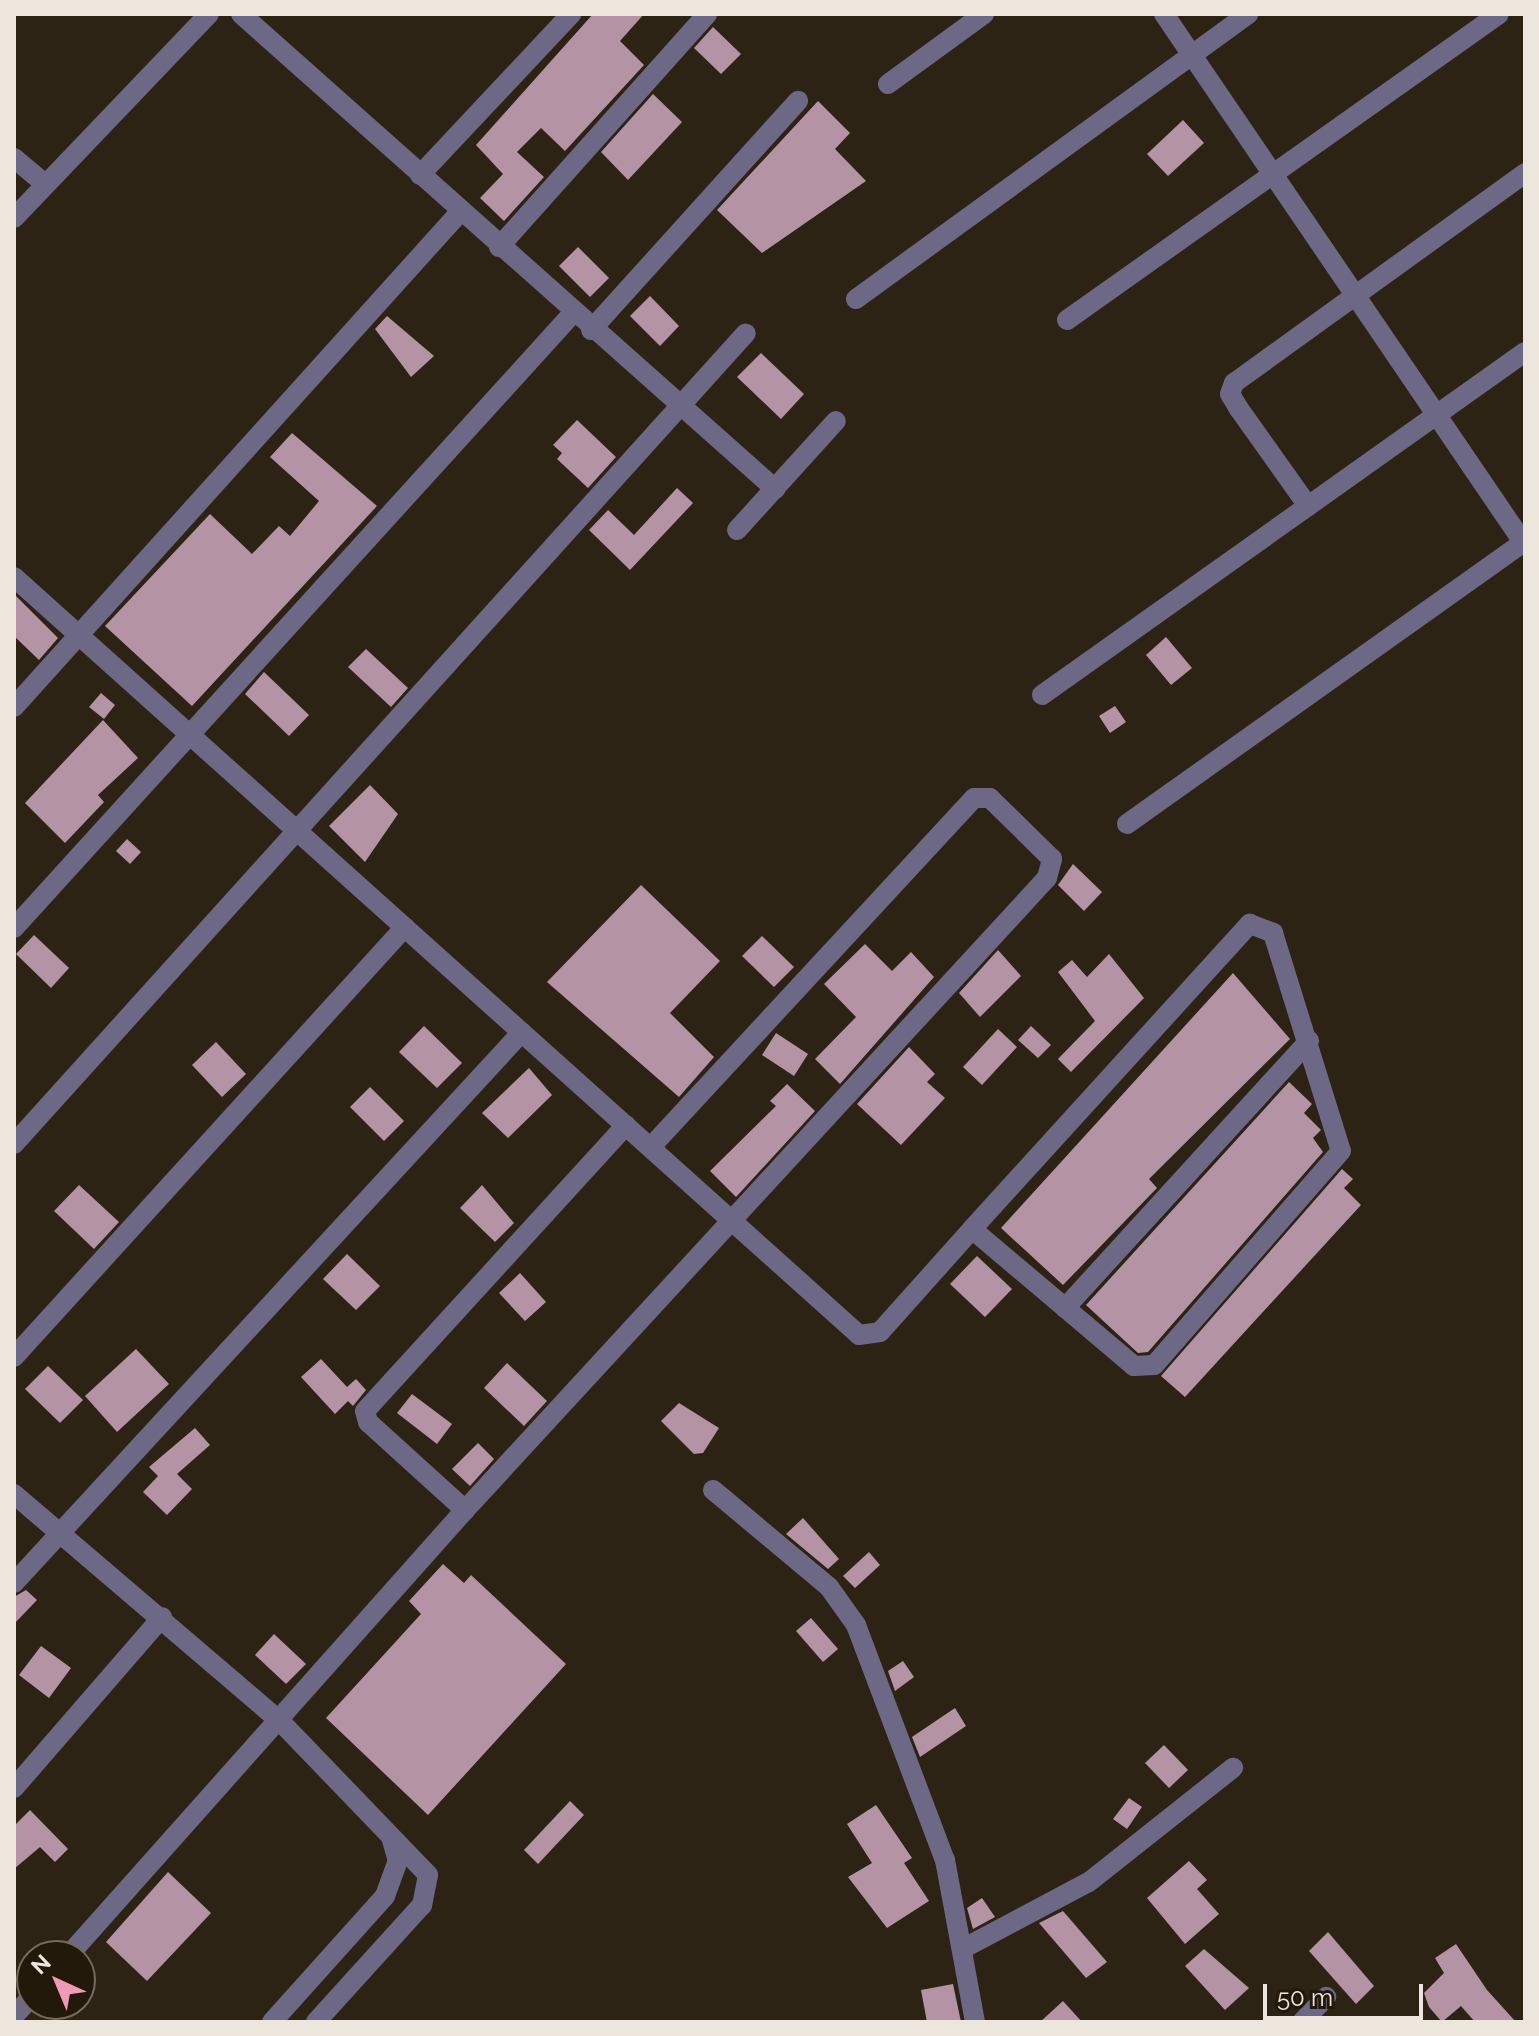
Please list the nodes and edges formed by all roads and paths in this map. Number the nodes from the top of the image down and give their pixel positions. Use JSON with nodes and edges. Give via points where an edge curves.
{"nodes":[{"id":1,"x":209,"y":14,"type":"edge"},
{"id":2,"x":241,"y":14,"type":"edge"},
{"id":3,"x":571,"y":14,"type":"edge"},
{"id":4,"x":707,"y":14,"type":"edge"},
{"id":5,"x":984,"y":14,"type":"edge"},
{"id":6,"x":1164,"y":14,"type":"edge"},
{"id":7,"x":1248,"y":14,"type":"edge"},
{"id":8,"x":1499,"y":14,"type":"edge"},
{"id":9,"x":1193,"y":53,"type":"junction"},
{"id":10,"x":888,"y":84,"type":"dead end"},
{"id":11,"x":798,"y":101,"type":"dead end"},
{"id":12,"x":14,"y":158,"type":"edge"},
{"id":13,"x":1525,"y":173,"type":"edge"},
{"id":14,"x":420,"y":175,"type":"junction"},
{"id":15,"x":1271,"y":175,"type":"junction"},
{"id":16,"x":45,"y":184,"type":"junction"},
{"id":17,"x":460,"y":212,"type":"junction"},
{"id":18,"x":14,"y":218,"type":"edge"},
{"id":19,"x":499,"y":247,"type":"junction"},
{"id":20,"x":1352,"y":297,"type":"junction"},
{"id":21,"x":856,"y":299,"type":"dead end"},
{"id":22,"x":573,"y":313,"type":"junction"},
{"id":23,"x":1067,"y":320,"type":"dead end"},
{"id":24,"x":591,"y":330,"type":"junction"},
{"id":25,"x":746,"y":333,"type":"dead end"},
{"id":26,"x":1525,"y":352,"type":"edge"},
{"id":27,"x":678,"y":408,"type":"junction"},
{"id":28,"x":1434,"y":416,"type":"junction"},
{"id":29,"x":836,"y":421,"type":"dead end"},
{"id":30,"x":775,"y":489,"type":"junction"},
{"id":31,"x":1308,"y":506,"type":"junction"},
{"id":32,"x":737,"y":530,"type":"dead end"},
{"id":33,"x":1524,"y":543,"type":"edge"},
{"id":34,"x":14,"y":577,"type":"edge"},
{"id":35,"x":79,"y":635,"type":"junction"},
{"id":36,"x":1042,"y":695,"type":"dead end"},
{"id":37,"x":14,"y":707,"type":"edge"},
{"id":38,"x":190,"y":734,"type":"junction"},
{"id":39,"x":1127,"y":824,"type":"dead end"},
{"id":40,"x":297,"y":830,"type":"junction"},
{"id":41,"x":405,"y":927,"type":"junction"},
{"id":42,"x":14,"y":928,"type":"edge"},
{"id":43,"x":522,"y":1032,"type":"junction"},
{"id":44,"x":1309,"y":1041,"type":"junction"},
{"id":45,"x":626,"y":1125,"type":"junction"},
{"id":46,"x":14,"y":1144,"type":"edge"},
{"id":47,"x":651,"y":1147,"type":"junction"},
{"id":48,"x":732,"y":1221,"type":"junction"},
{"id":49,"x":972,"y":1229,"type":"junction"},
{"id":50,"x":1065,"y":1308,"type":"junction"},
{"id":51,"x":14,"y":1357,"type":"edge"},
{"id":52,"x":713,"y":1490,"type":"dead end"},
{"id":53,"x":14,"y":1494,"type":"edge"},
{"id":54,"x":465,"y":1510,"type":"junction"},
{"id":55,"x":60,"y":1533,"type":"junction"},
{"id":56,"x":14,"y":1583,"type":"edge"},
{"id":57,"x":162,"y":1617,"type":"junction"},
{"id":58,"x":279,"y":1720,"type":"junction"},
{"id":59,"x":1233,"y":1768,"type":"dead end"},
{"id":60,"x":14,"y":1788,"type":"edge"},
{"id":61,"x":390,"y":1833,"type":"junction"},
{"id":62,"x":82,"y":1940,"type":"edge"},
{"id":63,"x":966,"y":1947,"type":"junction"},
{"id":64,"x":1326,"y":1997,"type":"dead end"},
{"id":65,"x":272,"y":2022,"type":"edge"},
{"id":66,"x":316,"y":2022,"type":"edge"},
{"id":67,"x":975,"y":2022,"type":"edge"},
{"id":68,"x":1302,"y":2022,"type":"edge"}],
"edges":[{"from":1,"to":16,"type":"street"},
{"from":2,"to":14,"type":"street"},
{"from":3,"to":14,"type":"street"},
{"from":4,"to":19,"type":"street"},
{"from":5,"to":10,"type":"street"},
{"from":6,"to":9,"type":"street"},
{"from":7,"to":9,"type":"street"},
{"from":8,"to":15,"type":"street"},
{"from":9,"to":15,"type":"street"},
{"from":9,"to":21,"type":"street"},
{"from":11,"to":24,"type":"street"},
{"from":12,"to":16,"type":"street"},
{"from":13,"to":20,"type":"street"},
{"from":14,"to":17,"type":"street"},
{"from":15,"to":20,"type":"street"},
{"from":15,"to":23,"type":"street"},
{"from":16,"to":18,"type":"street"},
{"from":17,"to":19,"type":"street"},
{"from":17,"to":35,"type":"street"},
{"from":19,"to":22,"type":"street"},
{"from":20,"to":28,"type":"street"},
{"from":20,"to":31,"type":"street","via":[[1247,372],[1230,394]]},
{"from":22,"to":24,"type":"street"},
{"from":22,"to":38,"type":"street"},
{"from":24,"to":27,"type":"street"},
{"from":25,"to":27,"type":"street"},
{"from":26,"to":28,"type":"street"},
{"from":27,"to":30,"type":"street"},
{"from":27,"to":40,"type":"street"},
{"from":28,"to":31,"type":"street"},
{"from":28,"to":33,"type":"street"},
{"from":29,"to":30,"type":"street"},
{"from":30,"to":32,"type":"street"},
{"from":31,"to":36,"type":"street"},
{"from":33,"to":39,"type":"street"},
{"from":34,"to":35,"type":"street"},
{"from":35,"to":37,"type":"street"},
{"from":35,"to":38,"type":"street"},
{"from":38,"to":40,"type":"street"},
{"from":38,"to":42,"type":"street"},
{"from":40,"to":41,"type":"street"},
{"from":40,"to":46,"type":"street"},
{"from":41,"to":43,"type":"street"},
{"from":41,"to":51,"type":"street"},
{"from":43,"to":45,"type":"street"},
{"from":43,"to":55,"type":"street"},
{"from":44,"to":49,"type":"street","via":[[1273,933],[1250,924]]},
{"from":44,"to":50,"type":"street"},
{"from":44,"to":50,"type":"street","via":[[1341,1151],[1154,1365],[1134,1366]]},
{"from":45,"to":47,"type":"street"},
{"from":45,"to":54,"type":"street","via":[[365,1411],[368,1422]]},
{"from":47,"to":48,"type":"street"},
{"from":47,"to":48,"type":"street","via":[[966,804],[990,798],[1054,868]]},
{"from":48,"to":49,"type":"street","via":[[869,1337]]},
{"from":48,"to":54,"type":"street"},
{"from":49,"to":50,"type":"street"},
{"from":52,"to":63,"type":"street","via":[[829,1587],[856,1625],[945,1860]]},
{"from":53,"to":55,"type":"street"},
{"from":54,"to":58,"type":"street"},
{"from":55,"to":56,"type":"street"},
{"from":55,"to":57,"type":"street"},
{"from":57,"to":58,"type":"street"},
{"from":57,"to":60,"type":"street"},
{"from":58,"to":61,"type":"street"},
{"from":58,"to":62,"type":"street"},
{"from":59,"to":63,"type":"street","via":[[1089,1882]]},
{"from":61,"to":65,"type":"street","via":[[398,1861],[385,1896]]},
{"from":61,"to":66,"type":"street","via":[[428,1875],[430,1893]]},
{"from":63,"to":67,"type":"street"},
{"from":64,"to":68,"type":"street"}]}
